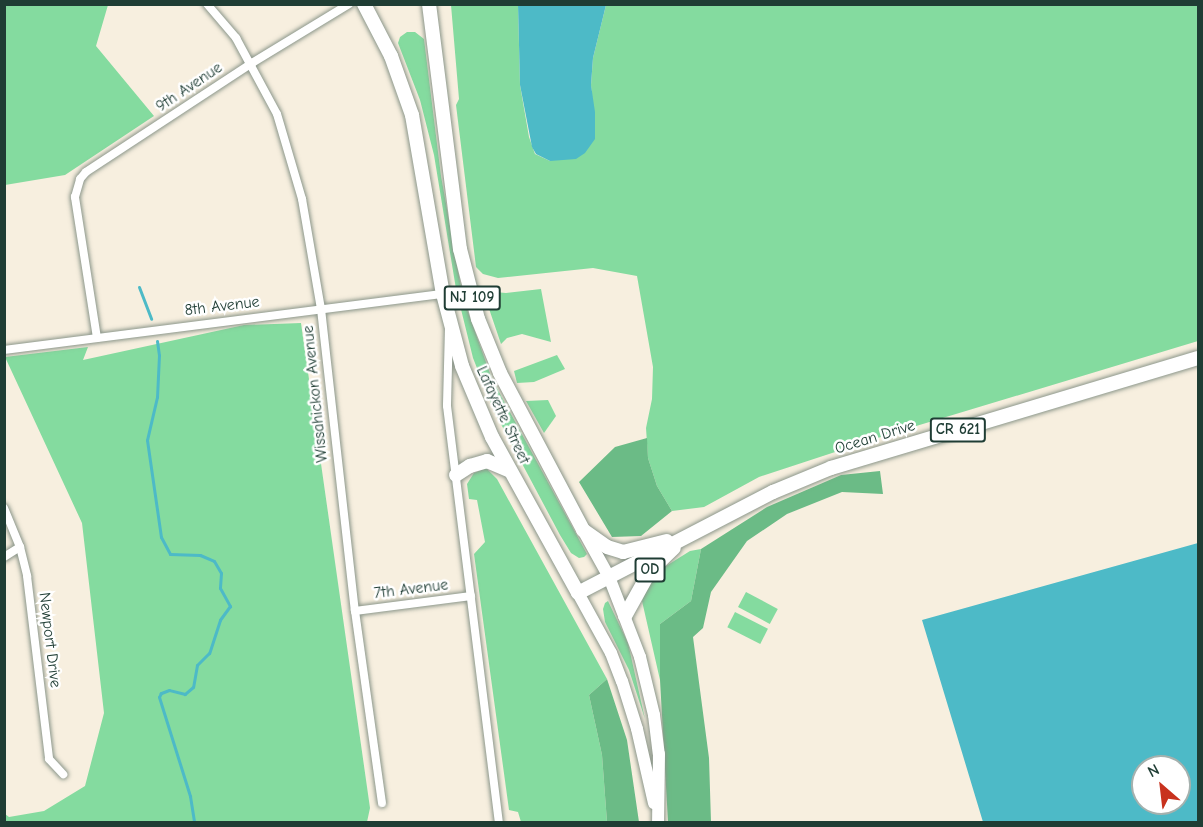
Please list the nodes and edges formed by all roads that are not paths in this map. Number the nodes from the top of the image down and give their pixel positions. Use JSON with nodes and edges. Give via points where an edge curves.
{"nodes":[{"id":1,"x":349,"y":4,"type":"edge"},
{"id":2,"x":364,"y":4,"type":"edge"},
{"id":3,"x":429,"y":4,"type":"edge"},
{"id":4,"x":207,"y":5,"type":"edge"},
{"id":5,"x":252,"y":63,"type":"junction"},
{"id":6,"x":443,"y":294,"type":"junction"},
{"id":7,"x":321,"y":309,"type":"junction"},
{"id":8,"x":449,"y":322,"type":"junction"},
{"id":9,"x":96,"y":338,"type":"junction"},
{"id":10,"x":4,"y":350,"type":"edge"},
{"id":11,"x":1198,"y":358,"type":"edge"},
{"id":12,"x":510,"y":471,"type":"junction"},
{"id":13,"x":456,"y":476,"type":"junction"},
{"id":14,"x":4,"y":508,"type":"edge"},
{"id":15,"x":583,"y":530,"type":"junction"},
{"id":16,"x":689,"y":535,"type":"junction"},
{"id":17,"x":20,"y":547,"type":"junction"},
{"id":18,"x":4,"y":557,"type":"edge"},
{"id":19,"x":609,"y":577,"type":"junction"},
{"id":20,"x":578,"y":593,"type":"junction"},
{"id":21,"x":471,"y":596,"type":"junction"},
{"id":22,"x":355,"y":611,"type":"junction"},
{"id":23,"x":625,"y":616,"type":"junction"},
{"id":24,"x":63,"y":774,"type":"dead end"},
{"id":25,"x":382,"y":803,"type":"dead end"},
{"id":26,"x":499,"y":822,"type":"edge"},
{"id":27,"x":658,"y":822,"type":"edge"}],
"edges":[{"from":1,"to":5,"type":"street","name":"9th Avenue"},
{"from":2,"to":6,"type":"main road","name":"Lafayette Street","number":"NJ 109","via":[[391,56],[412,115]]},
{"from":3,"to":15,"type":"main road","name":"Lafayette Street","number":"NJ 109","via":[[453,211],[473,303],[508,392]]},
{"from":4,"to":5,"type":"street","name":"Wissahickon Avenue"},
{"from":5,"to":7,"type":"street","name":"Wissahickon Avenue","via":[[290,152]]},
{"from":5,"to":9,"type":"street","name":"9th Avenue","via":[[86,172],[76,187]]},
{"from":6,"to":7,"type":"street","name":"8th Avenue"},
{"from":6,"to":8,"type":"main road","name":"Lafayette Street","number":"NJ 109"},
{"from":7,"to":9,"type":"street","name":"8th Avenue"},
{"from":7,"to":22,"type":"street","name":"Wissahickon Avenue"},
{"from":8,"to":12,"type":"main road","name":"Lafayette Street","number":"NJ 109","via":[[476,403]]},
{"from":8,"to":13,"type":"street","via":[[446,392]]},
{"from":9,"to":10,"type":"street","name":"8th Avenue"},
{"from":11,"to":16,"type":"main road","name":"Ocean Drive","number":"CR 621","via":[[831,468],[773,492]]},
{"from":12,"to":13,"type":"main road","via":[[487,460]]},
{"from":12,"to":20,"type":"main road","name":"Lafayette Street","number":"NJ 109"},
{"from":13,"to":21,"type":"street"},
{"from":14,"to":17,"type":"street","name":"Newport Drive"},
{"from":15,"to":16,"type":"main road","via":[[607,547],[623,552]]},
{"from":15,"to":19,"type":"main road","name":"Lafayette Street","number":"NJ 109"},
{"from":16,"to":19,"type":"main road","name":"Ocean Drive","number":"CR 621"},
{"from":16,"to":23,"type":"main road","number":"OD","via":[[650,571]]},
{"from":17,"to":18,"type":"street"},
{"from":17,"to":24,"type":"street","name":"Newport Drive","via":[[31,604],[49,759]]},
{"from":19,"to":20,"type":"main road","name":"Ocean Drive","number":"CR 621"},
{"from":19,"to":23,"type":"main road","name":"Lafayette Street","number":"NJ 109"},
{"from":20,"to":27,"type":"main road","name":"Lafayette Street","number":"NJ 109","via":[[611,653],[627,697]]},
{"from":21,"to":22,"type":"street","name":"7th Avenue"},
{"from":21,"to":26,"type":"street"},
{"from":22,"to":25,"type":"street","name":"Wissahickon Avenue"},
{"from":23,"to":27,"type":"main road","name":"Lafayette Street","number":"NJ 109","via":[[654,715],[660,760]]}]}
